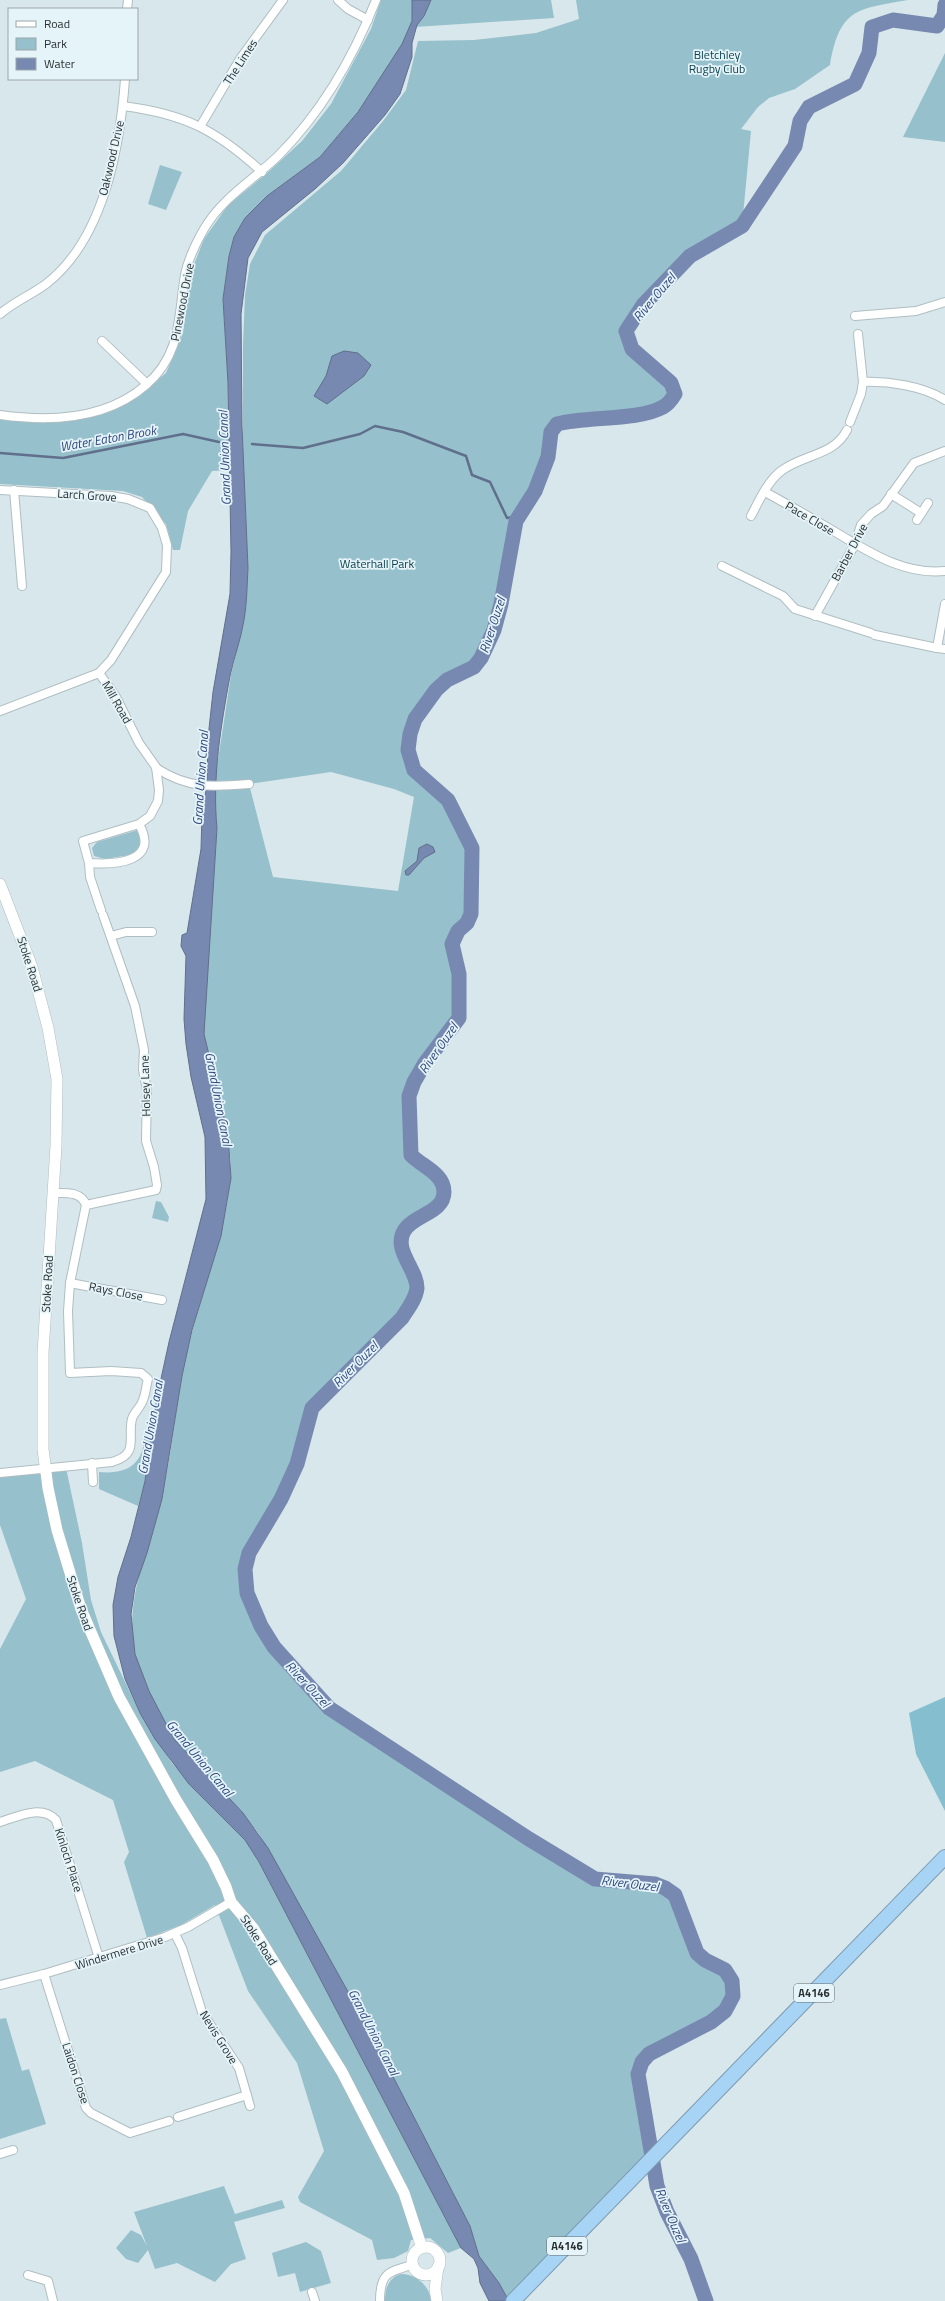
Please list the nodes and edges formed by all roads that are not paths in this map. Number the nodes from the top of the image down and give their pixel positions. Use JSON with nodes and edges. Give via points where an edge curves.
{"nodes":[{"id":1,"x":283,"y":0,"type":"edge"},
{"id":2,"x":338,"y":0,"type":"edge"},
{"id":3,"x":376,"y":0,"type":"edge"},
{"id":4,"x":368,"y":20,"type":"junction"},
{"id":5,"x":125,"y":80,"type":"edge"},
{"id":6,"x":123,"y":106,"type":"junction"},
{"id":7,"x":201,"y":125,"type":"junction"},
{"id":8,"x":262,"y":172,"type":"junction"},
{"id":9,"x":945,"y":302,"type":"edge"},
{"id":10,"x":0,"y":314,"type":"edge"},
{"id":11,"x":855,"y":316,"type":"dead end"},
{"id":12,"x":858,"y":334,"type":"dead end"},
{"id":13,"x":102,"y":341,"type":"dead end"},
{"id":14,"x":863,"y":382,"type":"junction"},
{"id":15,"x":147,"y":384,"type":"junction"},
{"id":16,"x":945,"y":400,"type":"edge"},
{"id":17,"x":0,"y":415,"type":"edge"},
{"id":18,"x":945,"y":451,"type":"edge"},
{"id":19,"x":0,"y":490,"type":"edge"},
{"id":20,"x":14,"y":490,"type":"junction"},
{"id":21,"x":765,"y":492,"type":"junction"},
{"id":22,"x":891,"y":494,"type":"junction"},
{"id":23,"x":928,"y":503,"type":"dead end"},
{"id":24,"x":751,"y":516,"type":"dead end"},
{"id":25,"x":855,"y":544,"type":"junction"},
{"id":26,"x":722,"y":566,"type":"dead end"},
{"id":27,"x":945,"y":571,"type":"edge"},
{"id":28,"x":22,"y":586,"type":"dead end"},
{"id":29,"x":945,"y":604,"type":"edge"},
{"id":30,"x":815,"y":616,"type":"junction"},
{"id":31,"x":941,"y":648,"type":"edge"},
{"id":32,"x":99,"y":673,"type":"junction"},
{"id":33,"x":0,"y":711,"type":"edge"},
{"id":34,"x":156,"y":768,"type":"junction"},
{"id":35,"x":249,"y":784,"type":"dead end"},
{"id":36,"x":139,"y":824,"type":"junction"},
{"id":37,"x":89,"y":862,"type":"junction"},
{"id":38,"x":0,"y":884,"type":"edge"},
{"id":39,"x":152,"y":932,"type":"dead end"},
{"id":40,"x":111,"y":936,"type":"junction"},
{"id":41,"x":53,"y":1193,"type":"junction"},
{"id":42,"x":86,"y":1205,"type":"junction"},
{"id":43,"x":70,"y":1283,"type":"junction"},
{"id":44,"x":162,"y":1300,"type":"dead end"},
{"id":45,"x":92,"y":1463,"type":"junction"},
{"id":46,"x":44,"y":1467,"type":"junction"},
{"id":47,"x":0,"y":1473,"type":"edge"},
{"id":48,"x":93,"y":1482,"type":"dead end"},
{"id":49,"x":0,"y":1822,"type":"edge"},
{"id":50,"x":945,"y":1857,"type":"edge"},
{"id":51,"x":231,"y":1902,"type":"junction"},
{"id":52,"x":175,"y":1934,"type":"junction"},
{"id":53,"x":100,"y":1958,"type":"junction"},
{"id":54,"x":44,"y":1974,"type":"junction"},
{"id":55,"x":0,"y":1985,"type":"edge"},
{"id":56,"x":247,"y":2095,"type":"junction"},
{"id":57,"x":250,"y":2106,"type":"dead end"},
{"id":58,"x":178,"y":2117,"type":"dead end"},
{"id":59,"x":169,"y":2121,"type":"dead end"},
{"id":60,"x":12,"y":2150,"type":"dead end"},
{"id":61,"x":0,"y":2154,"type":"edge"},
{"id":62,"x":422,"y":2248,"type":"junction"},
{"id":63,"x":412,"y":2265,"type":"junction"},
{"id":64,"x":438,"y":2268,"type":"junction"},
{"id":65,"x":420,"y":2274,"type":"junction"},
{"id":66,"x":28,"y":2275,"type":"dead end"},
{"id":67,"x":435,"y":2289,"type":"junction"},
{"id":68,"x":312,"y":2292,"type":"dead end"},
{"id":69,"x":516,"y":2298,"type":"edge"},
{"id":70,"x":53,"y":2301,"type":"edge"},
{"id":71,"x":315,"y":2301,"type":"edge"},
{"id":72,"x":380,"y":2301,"type":"edge"},
{"id":73,"x":437,"y":2301,"type":"edge"}],
"edges":[{"from":1,"to":7,"type":"street","name":"The Limes","via":[[240,60]]},
{"from":2,"to":4,"type":"street"},
{"from":3,"to":4,"type":"street","name":"Pinewood Drive"},
{"from":4,"to":8,"type":"street","name":"Pinewood Drive","via":[[320,108]]},
{"from":5,"to":6,"type":"street","name":"Oakwood Drive"},
{"from":6,"to":7,"type":"street","via":[[174,115]]},
{"from":6,"to":10,"type":"street","name":"Oakwood Drive","via":[[105,193],[86,234],[69,261],[46,284]]},
{"from":7,"to":8,"type":"street","via":[[234,146]]},
{"from":8,"to":15,"type":"street","name":"Pinewood Drive","via":[[217,210],[204,228],[186,274],[178,335],[166,364]]},
{"from":9,"to":11,"type":"street","via":[[916,311]]},
{"from":12,"to":14,"type":"street"},
{"from":13,"to":15,"type":"street"},
{"from":14,"to":16,"type":"street","via":[[880,381],[933,392]]},
{"from":14,"to":21,"type":"street","via":[[861,394],[842,440],[833,448],[782,470],[771,480]]},
{"from":15,"to":17,"type":"street","name":"Pinewood Drive","via":[[130,397],[107,409],[87,414],[52,418]]},
{"from":18,"to":22,"type":"street","name":"Barber Drive","via":[[914,463]]},
{"from":19,"to":20,"type":"street","name":"Larch Grove"},
{"from":20,"to":28,"type":"street"},
{"from":20,"to":32,"type":"street","name":"Larch Grove","via":[[128,499],[150,508],[162,528],[167,545],[166,572],[111,660]]},
{"from":21,"to":24,"type":"street"},
{"from":21,"to":25,"type":"street","name":"Pace Close"},
{"from":22,"to":23,"type":"street","via":[[919,517]]},
{"from":22,"to":25,"type":"street","name":"Barber Drive","via":[[883,506],[861,525]]},
{"from":25,"to":27,"type":"street","name":"Pace Close","via":[[895,565],[928,573]]},
{"from":25,"to":30,"type":"street","name":"Barber Drive"},
{"from":26,"to":30,"type":"street","via":[[783,596],[795,609]]},
{"from":29,"to":31,"type":"street"},
{"from":30,"to":31,"type":"street","via":[[873,634]]},
{"from":32,"to":33,"type":"street","name":"Mill Road"},
{"from":32,"to":34,"type":"street","name":"Mill Road","via":[[116,697],[139,742]]},
{"from":34,"to":35,"type":"street","via":[[174,780],[202,785],[222,787]]},
{"from":34,"to":36,"type":"street","name":"Mill Road","via":[[158,801],[150,816]]},
{"from":36,"to":37,"type":"street","name":"Mill Road","via":[[83,840]]},
{"from":36,"to":37,"type":"street","via":[[146,843],[144,852],[137,857],[105,864]]},
{"from":37,"to":40,"type":"street","name":"Holsey Lane","via":[[90,877]]},
{"from":38,"to":41,"type":"street","name":"Stoke Road","via":[[27,952],[53,1052],[58,1094]]},
{"from":39,"to":40,"type":"street","via":[[126,932]]},
{"from":40,"to":42,"type":"street","name":"Holsey Lane","via":[[135,1006],[144,1050],[143,1070],[147,1090],[146,1141],[157,1185],[156,1190]]},
{"from":41,"to":42,"type":"street","via":[[77,1195]]},
{"from":41,"to":46,"type":"street","name":"Stoke Road","via":[[42,1374]]},
{"from":42,"to":43,"type":"street"},
{"from":43,"to":44,"type":"street","name":"Rays Close"},
{"from":43,"to":45,"type":"street","via":[[70,1373],[142,1373],[148,1379],[143,1401],[132,1419],[132,1440],[127,1453],[112,1462]]},
{"from":45,"to":46,"type":"street"},
{"from":45,"to":48,"type":"street"},
{"from":46,"to":47,"type":"street"},
{"from":46,"to":51,"type":"street","name":"Stoke Road","via":[[57,1530],[94,1644],[119,1697],[162,1776],[213,1860]]},
{"from":49,"to":53,"type":"street","name":"Kinloch Place","via":[[37,1812],[47,1814],[56,1820]]},
{"from":50,"to":69,"type":"highway","number":"A4146"},
{"from":51,"to":52,"type":"street","name":"Windermere Drive"},
{"from":51,"to":62,"type":"street","name":"Stoke Road","via":[[253,1928],[342,2072],[404,2193]]},
{"from":52,"to":53,"type":"street","name":"Windermere Drive"},
{"from":52,"to":56,"type":"street","name":"Nevis Grove","via":[[182,1948],[202,2012],[239,2068]]},
{"from":53,"to":54,"type":"street","name":"Windermere Drive"},
{"from":54,"to":55,"type":"street","name":"Windermere Drive"},
{"from":54,"to":59,"type":"street","name":"Laidon Close","via":[[86,2108],[96,2116],[130,2133]]},
{"from":56,"to":57,"type":"street","name":"Nevis Grove"},
{"from":56,"to":58,"type":"street"},
{"from":60,"to":61,"type":"street"},
{"from":62,"to":63,"type":"street","via":[[414,2253]]},
{"from":62,"to":64,"type":"street","via":[[430,2248],[436,2252],[440,2260]]},
{"from":63,"to":65,"type":"street"},
{"from":63,"to":72,"type":"street","via":[[395,2270],[384,2278],[380,2285]]},
{"from":64,"to":65,"type":"street","via":[[428,2275]]},
{"from":64,"to":67,"type":"street"},
{"from":65,"to":67,"type":"street"},
{"from":66,"to":70,"type":"street","via":[[48,2281]]},
{"from":67,"to":73,"type":"street"},
{"from":68,"to":71,"type":"street"}]}
